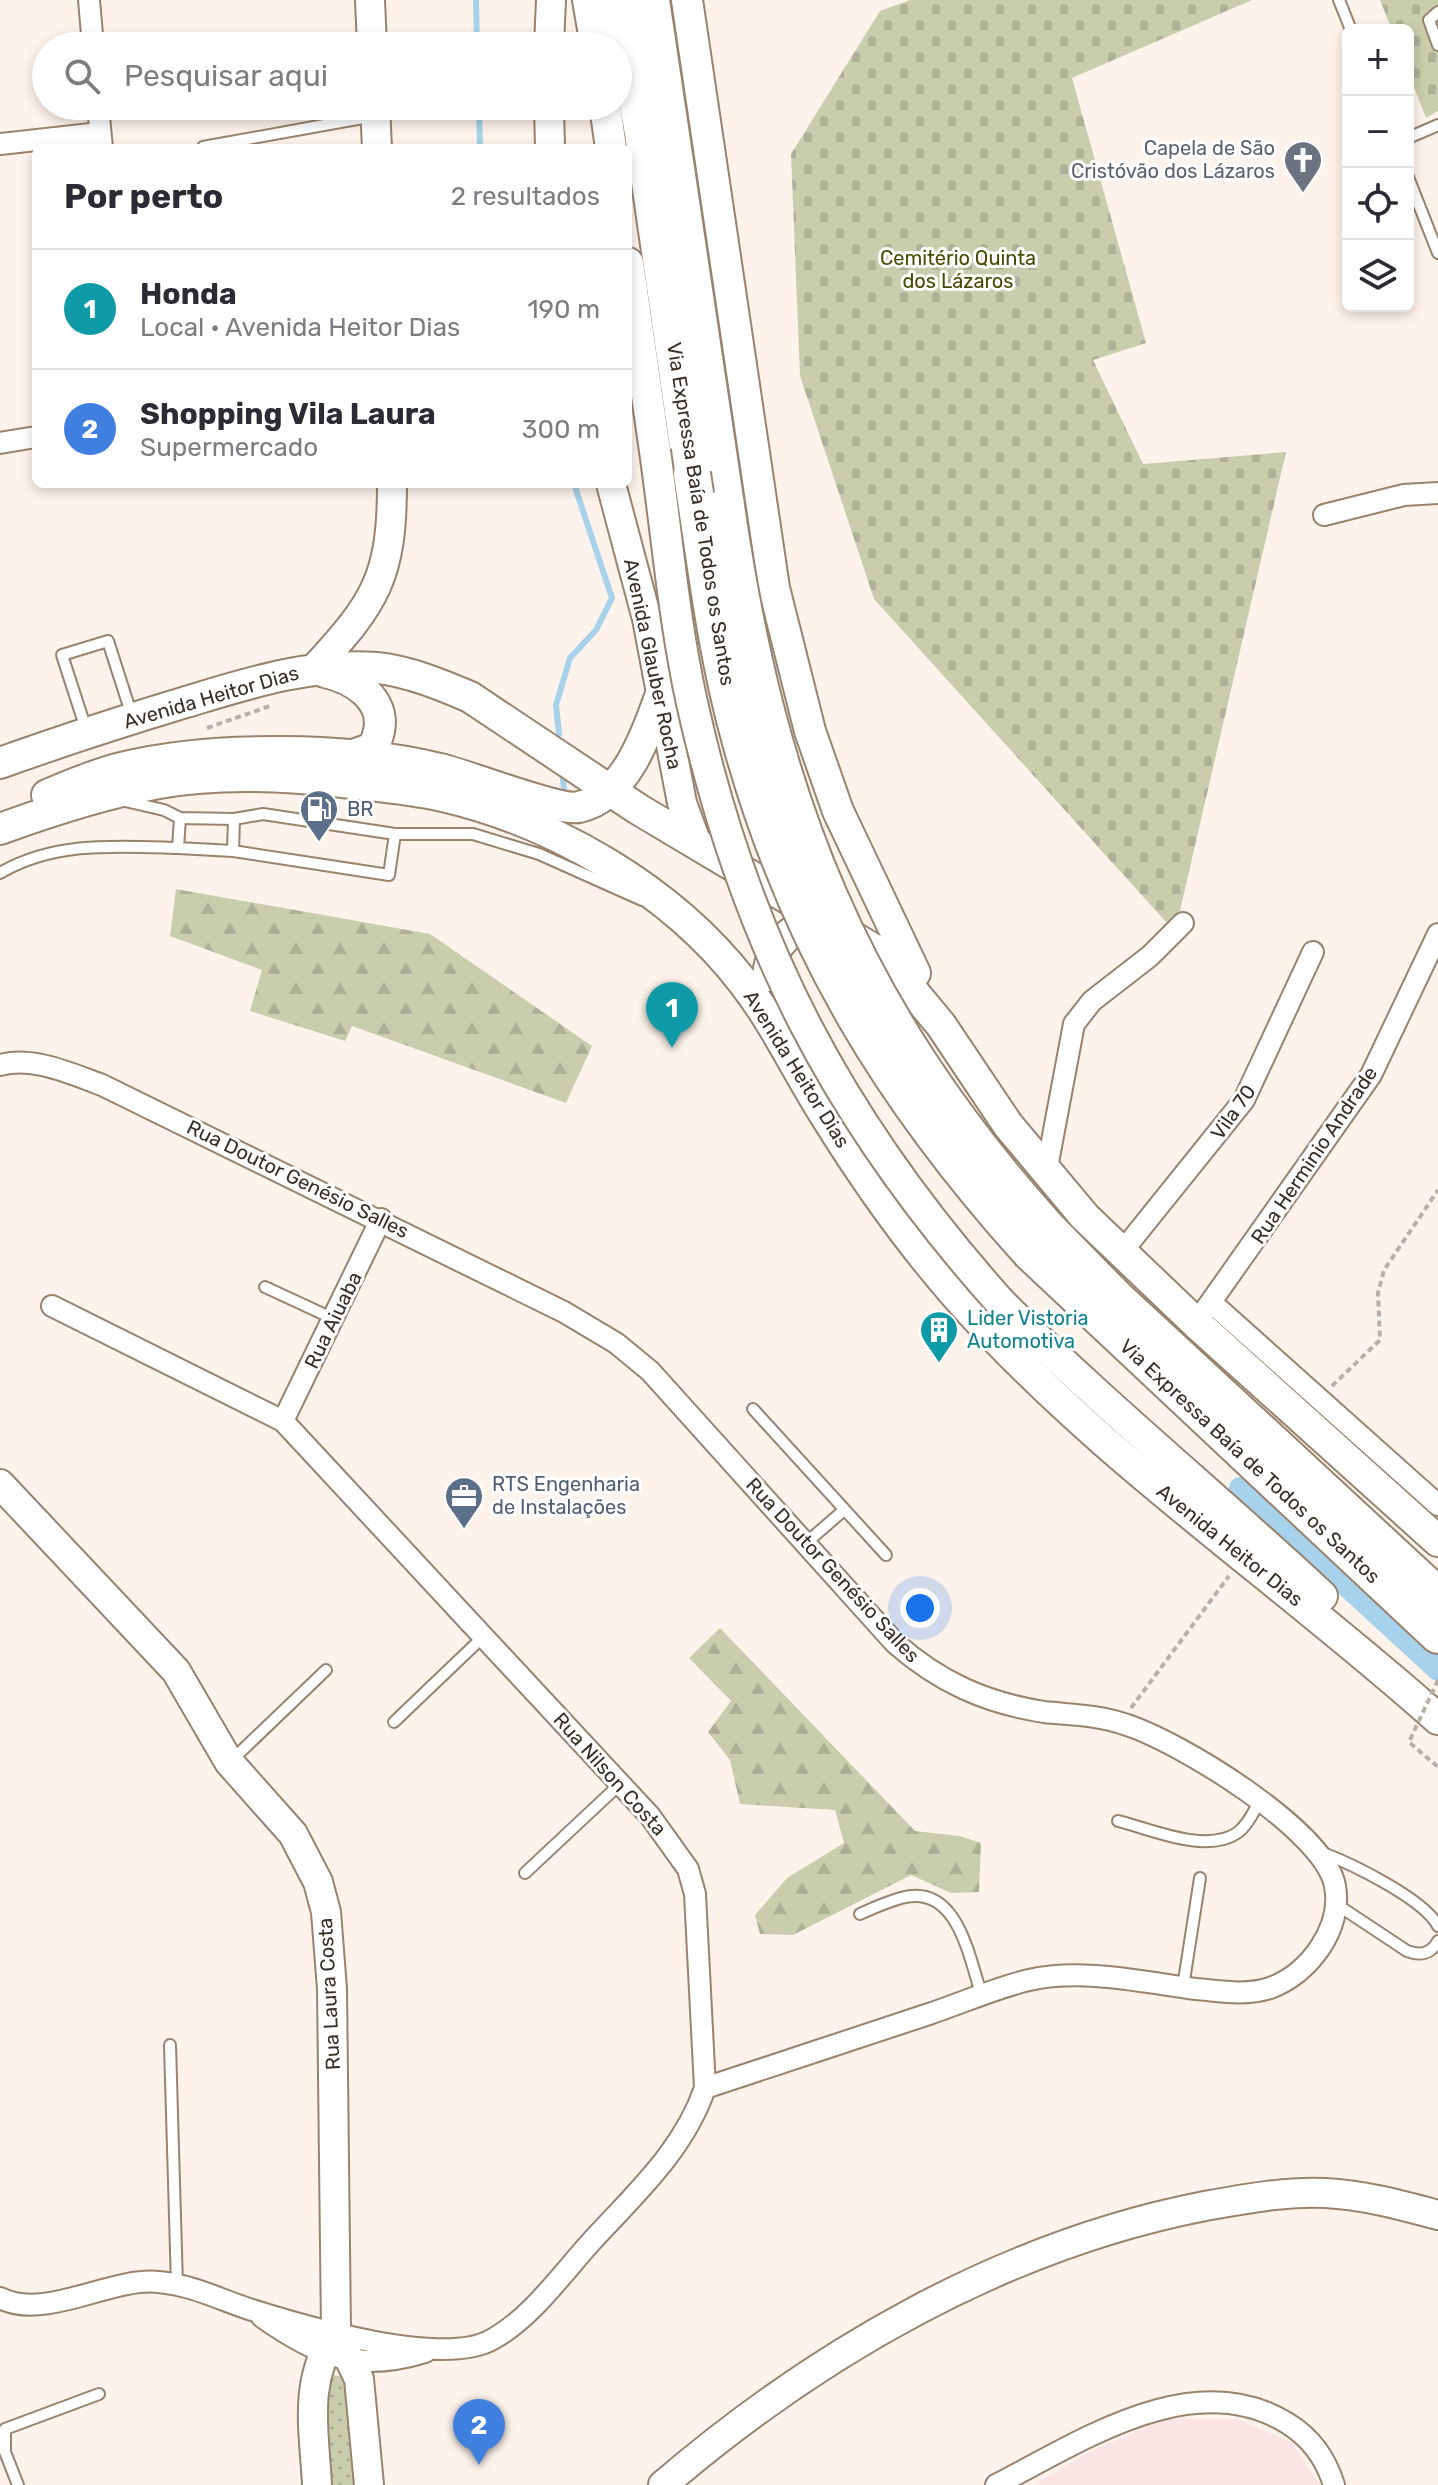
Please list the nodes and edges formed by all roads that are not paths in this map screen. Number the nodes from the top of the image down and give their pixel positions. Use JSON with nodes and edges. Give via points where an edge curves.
{"nodes":[{"id":1,"x":89,"y":0,"type":"edge"},
{"id":2,"x":370,"y":0,"type":"edge"},
{"id":3,"x":551,"y":0,"type":"edge"},
{"id":4,"x":588,"y":0,"type":"edge"},
{"id":5,"x":620,"y":0,"type":"edge"},
{"id":6,"x":651,"y":0,"type":"edge"},
{"id":7,"x":687,"y":0,"type":"edge"},
{"id":8,"x":1339,"y":0,"type":"edge"},
{"id":9,"x":1438,"y":12,"type":"edge"},
{"id":10,"x":1349,"y":24,"type":"edge"},
{"id":11,"x":92,"y":32,"type":"edge"},
{"id":12,"x":371,"y":32,"type":"edge"},
{"id":13,"x":550,"y":32,"type":"edge"},
{"id":14,"x":594,"y":32,"type":"edge"},
{"id":15,"x":620,"y":32,"type":"edge"},
{"id":16,"x":1438,"y":45,"type":"edge"},
{"id":17,"x":99,"y":120,"type":"edge"},
{"id":18,"x":332,"y":120,"type":"edge"},
{"id":19,"x":375,"y":120,"type":"edge"},
{"id":20,"x":617,"y":120,"type":"edge"},
{"id":21,"x":625,"y":120,"type":"edge"},
{"id":22,"x":1438,"y":125,"type":"edge"},
{"id":23,"x":1414,"y":135,"type":"edge"},
{"id":24,"x":101,"y":140,"type":"edge"},
{"id":25,"x":0,"y":144,"type":"edge"},
{"id":26,"x":217,"y":144,"type":"edge"},
{"id":27,"x":377,"y":144,"type":"edge"},
{"id":28,"x":612,"y":144,"type":"edge"},
{"id":29,"x":630,"y":144,"type":"edge"},
{"id":30,"x":632,"y":156,"type":"edge"},
{"id":31,"x":1414,"y":192,"type":"edge"},
{"id":32,"x":1438,"y":253,"type":"edge"},
{"id":33,"x":632,"y":291,"type":"edge"},
{"id":34,"x":32,"y":438,"type":"edge"},
{"id":35,"x":0,"y":443,"type":"edge"},
{"id":36,"x":392,"y":488,"type":"edge"},
{"id":37,"x":612,"y":488,"type":"edge"},
{"id":38,"x":1438,"y":493,"type":"edge"},
{"id":39,"x":1324,"y":515,"type":"dead end"},
{"id":40,"x":314,"y":669,"type":"junction"},
{"id":41,"x":661,"y":694,"type":"junction"},
{"id":42,"x":133,"y":718,"type":"junction"},
{"id":43,"x":88,"y":733,"type":"junction"},
{"id":44,"x":347,"y":757,"type":"junction"},
{"id":45,"x":0,"y":763,"type":"edge"},
{"id":46,"x":610,"y":791,"type":"junction"},
{"id":47,"x":103,"y":797,"type":"junction"},
{"id":48,"x":180,"y":818,"type":"junction"},
{"id":49,"x":234,"y":819,"type":"junction"},
{"id":50,"x":0,"y":826,"type":"edge"},
{"id":51,"x":395,"y":834,"type":"junction"},
{"id":52,"x":697,"y":844,"type":"junction"},
{"id":53,"x":178,"y":848,"type":"junction"},
{"id":54,"x":233,"y":851,"type":"junction"},
{"id":55,"x":0,"y":873,"type":"edge"},
{"id":56,"x":672,"y":910,"type":"junction"},
{"id":57,"x":826,"y":918,"type":"junction"},
{"id":58,"x":1183,"y":923,"type":"dead end"},
{"id":59,"x":1438,"y":934,"type":"edge"},
{"id":60,"x":1313,"y":952,"type":"dead end"},
{"id":61,"x":941,"y":1025,"type":"junction"},
{"id":62,"x":773,"y":1027,"type":"junction"},
{"id":63,"x":0,"y":1065,"type":"edge"},
{"id":64,"x":1046,"y":1173,"type":"junction"},
{"id":65,"x":381,"y":1219,"type":"junction"},
{"id":66,"x":1040,"y":1242,"type":"junction"},
{"id":67,"x":1121,"y":1253,"type":"junction"},
{"id":68,"x":265,"y":1287,"type":"dead end"},
{"id":69,"x":1001,"y":1303,"type":"joint"},
{"id":70,"x":52,"y":1306,"type":"dead end"},
{"id":71,"x":1204,"y":1313,"type":"junction"},
{"id":72,"x":334,"y":1319,"type":"junction"},
{"id":73,"x":753,"y":1409,"type":"dead end"},
{"id":74,"x":283,"y":1421,"type":"junction"},
{"id":75,"x":0,"y":1484,"type":"edge"},
{"id":76,"x":1438,"y":1505,"type":"edge"},
{"id":77,"x":844,"y":1510,"type":"junction"},
{"id":78,"x":1438,"y":1541,"type":"edge"},
{"id":79,"x":806,"y":1543,"type":"junction"},
{"id":80,"x":886,"y":1555,"type":"dead end"},
{"id":81,"x":1438,"y":1596,"type":"edge"},
{"id":82,"x":1438,"y":1635,"type":"edge"},
{"id":83,"x":484,"y":1636,"type":"junction"},
{"id":84,"x":326,"y":1670,"type":"dead end"},
{"id":85,"x":1435,"y":1716,"type":"edge"},
{"id":86,"x":394,"y":1722,"type":"dead end"},
{"id":87,"x":229,"y":1762,"type":"junction"},
{"id":88,"x":620,"y":1784,"type":"junction"},
{"id":89,"x":1259,"y":1802,"type":"junction"},
{"id":90,"x":1118,"y":1821,"type":"dead end"},
{"id":91,"x":1318,"y":1851,"type":"junction"},
{"id":92,"x":525,"y":1873,"type":"dead end"},
{"id":93,"x":1200,"y":1878,"type":"dead end"},
{"id":94,"x":1336,"y":1904,"type":"junction"},
{"id":95,"x":860,"y":1914,"type":"dead end"},
{"id":96,"x":1438,"y":1926,"type":"edge"},
{"id":97,"x":1438,"y":1941,"type":"edge"},
{"id":98,"x":1183,"y":1987,"type":"junction"},
{"id":99,"x":982,"y":1996,"type":"junction"},
{"id":100,"x":170,"y":2045,"type":"dead end"},
{"id":101,"x":705,"y":2088,"type":"junction"},
{"id":102,"x":1438,"y":2215,"type":"edge"},
{"id":103,"x":177,"y":2285,"type":"junction"},
{"id":104,"x":0,"y":2298,"type":"edge"},
{"id":105,"x":329,"y":2342,"type":"junction"},
{"id":106,"x":430,"y":2350,"type":"junction"},
{"id":107,"x":352,"y":2360,"type":"junction"},
{"id":108,"x":99,"y":2394,"type":"dead end"},
{"id":109,"x":1003,"y":2484,"type":"edge"},
{"id":110,"x":18,"y":2485,"type":"edge"},
{"id":111,"x":317,"y":2485,"type":"edge"},
{"id":112,"x":369,"y":2485,"type":"edge"},
{"id":113,"x":663,"y":2485,"type":"edge"},
{"id":114,"x":1334,"y":2485,"type":"edge"}],
"edges":[{"from":1,"to":11,"type":"street"},
{"from":2,"to":12,"type":"street"},
{"from":3,"to":13,"type":"street"},
{"from":4,"to":14,"type":"main road"},
{"from":5,"to":15,"type":"highway","name":"Via Expressa Baía de Todos os Santos"},
{"from":6,"to":66,"type":"highway","name":"Via Expressa Baía de Todos os Santos","bridge":true,"via":[[748,641],[798,822],[869,982]]},
{"from":7,"to":61,"type":"main road","via":[[774,588],[794,671],[838,811]]},
{"from":8,"to":10,"type":"lane"},
{"from":9,"to":16,"type":"lane","via":[[1429,20]]},
{"from":17,"to":24,"type":"street"},
{"from":18,"to":26,"type":"lane"},
{"from":19,"to":27,"type":"street"},
{"from":20,"to":28,"type":"main road","name":"Via Expressa Baía de Todos os Santos"},
{"from":21,"to":29,"type":"highway","name":"Via Expressa Baía de Todos os Santos","bridge":true},
{"from":22,"to":23,"type":"lane"},
{"from":24,"to":25,"type":"street"},
{"from":30,"to":66,"type":"highway","name":"Via Expressa Baía de Todos os Santos","bridge":true,"via":[[718,644],[768,831],[801,914],[890,1077],[968,1184]]},
{"from":31,"to":32,"type":"lane"},
{"from":33,"to":69,"type":"main road","name":"Via Expressa Baía de Todos os Santos","bridge":true,"via":[[691,699],[724,828],[766,943],[820,1055],[937,1232]]},
{"from":34,"to":35,"type":"street"},
{"from":36,"to":40,"type":"street","via":[[387,563],[374,596]]},
{"from":37,"to":41,"type":"street","name":"Avenida Glauber Rocha"},
{"from":38,"to":39,"type":"street","via":[[1404,495]]},
{"from":40,"to":42,"type":"main road","name":"Avenida Heitor Dias"},
{"from":40,"to":44,"type":"main road","via":[[354,682],[368,693],[379,715],[376,742]]},
{"from":40,"to":46,"type":"main road","name":"Avenida Heitor Dias","via":[[382,669],[443,685],[499,715]]},
{"from":41,"to":46,"type":"main road","via":[[642,741]]},
{"from":41,"to":52,"type":"street","name":"Avenida Glauber Rocha","via":[[682,803]]},
{"from":42,"to":43,"type":"main road","name":"Avenida Heitor Dias"},
{"from":42,"to":43,"type":"lane","via":[[108,641],[62,655]]},
{"from":43,"to":45,"type":"main road","name":"Avenida Heitor Dias"},
{"from":44,"to":46,"type":"main road","via":[[435,767],[576,808]]},
{"from":44,"to":50,"type":"main road","via":[[212,755],[120,768],[48,794]]},
{"from":46,"to":52,"type":"main road","name":"Avenida Heitor Dias"},
{"from":47,"to":48,"type":"lane"},
{"from":47,"to":50,"type":"main road","name":"Avenida Heitor Dias"},
{"from":47,"to":56,"type":"main road","name":"Avenida Heitor Dias","via":[[162,783],[273,776],[441,796],[486,808],[576,847]]},
{"from":48,"to":49,"type":"lane"},
{"from":48,"to":53,"type":"lane"},
{"from":49,"to":51,"type":"lane","via":[[263,814]]},
{"from":49,"to":54,"type":"lane"},
{"from":51,"to":54,"type":"lane","via":[[389,875]]},
{"from":51,"to":56,"type":"lane","via":[[442,832],[504,841]]},
{"from":52,"to":57,"type":"main road","name":"Avenida Heitor Dias"},
{"from":53,"to":54,"type":"lane"},
{"from":53,"to":55,"type":"lane","via":[[70,849]]},
{"from":56,"to":62,"type":"main road","name":"Avenida Heitor Dias","via":[[734,972]]},
{"from":57,"to":61,"type":"main road","name":"Avenida Heitor Dias","via":[[883,955]]},
{"from":57,"to":62,"type":"main road","via":[[792,930],[778,945],[769,964],[767,993]]},
{"from":58,"to":64,"type":"street","via":[[1092,1001],[1074,1024]]},
{"from":59,"to":71,"type":"street","name":"Rua Herminio Andrade","via":[[1371,1075]]},
{"from":60,"to":67,"type":"street","name":"Vila 70","via":[[1244,1100]]},
{"from":61,"to":64,"type":"main road","name":"Avenida Heitor Dias"},
{"from":62,"to":85,"type":"main road","name":"Avenida Heitor Dias","via":[[870,1184],[954,1293],[1000,1342],[1110,1446]]},
{"from":63,"to":65,"type":"street","name":"Rua Doutor Genésio Salles","via":[[66,1071],[102,1085]]},
{"from":64,"to":67,"type":"main road","name":"Avenida Heitor Dias"},
{"from":65,"to":72,"type":"street","name":"Rua Aiuaba"},
{"from":65,"to":79,"type":"street","name":"Rua Doutor Genésio Salles","via":[[509,1282],[616,1343],[650,1371]]},
{"from":66,"to":81,"type":"highway","name":"Via Expressa Baía de Todos os Santos","via":[[1117,1299]]},
{"from":66,"to":82,"type":"highway","name":"Via Expressa Baía de Todos os Santos"},
{"from":67,"to":71,"type":"main road","name":"Avenida Heitor Dias"},
{"from":68,"to":72,"type":"lane"},
{"from":69,"to":85,"type":"main road","name":"Avenida Heitor Dias","via":[[1325,1599]]},
{"from":70,"to":74,"type":"street","name":"Rua Nilson Costa"},
{"from":71,"to":76,"type":"street","via":[[1319,1398]]},
{"from":71,"to":78,"type":"main road","name":"Avenida Heitor Dias"},
{"from":72,"to":74,"type":"street","name":"Rua Aiuaba"},
{"from":73,"to":77,"type":"lane"},
{"from":74,"to":83,"type":"street","name":"Rua Nilson Costa"},
{"from":75,"to":87,"type":"street","name":"Rua Laura Costa","via":[[176,1671]]},
{"from":77,"to":79,"type":"lane"},
{"from":77,"to":80,"type":"lane"},
{"from":79,"to":89,"type":"street","name":"Rua Doutor Genésio Salles","via":[[895,1643],[950,1684],[1009,1705],[1120,1722],[1175,1745]]},
{"from":83,"to":86,"type":"lane"},
{"from":83,"to":88,"type":"street","name":"Rua Nilson Costa"},
{"from":84,"to":87,"type":"lane"},
{"from":87,"to":105,"type":"street","name":"Rua Laura Costa","via":[[300,1844],[326,1912],[332,1989]]},
{"from":88,"to":92,"type":"lane"},
{"from":88,"to":101,"type":"street","name":"Rua Nilson Costa","via":[[672,1843],[695,1894]]},
{"from":89,"to":90,"type":"lane","via":[[1237,1833],[1219,1840],[1197,1840]]},
{"from":89,"to":91,"type":"street","name":"Rua Doutor Genésio Salles"},
{"from":91,"to":94,"type":"street","name":"Rua Doutor Genésio Salles","via":[[1330,1869]]},
{"from":91,"to":96,"type":"lane","via":[[1371,1875]]},
{"from":93,"to":98,"type":"lane"},
{"from":94,"to":97,"type":"lane","via":[[1418,1955],[1430,1952]]},
{"from":94,"to":98,"type":"street","via":[[1322,1944],[1290,1977],[1246,1992]]},
{"from":95,"to":99,"type":"lane","via":[[902,1897],[938,1901],[958,1927]]},
{"from":98,"to":99,"type":"street","via":[[1062,1976],[1029,1980]]},
{"from":99,"to":101,"type":"street"},
{"from":100,"to":103,"type":"lane"},
{"from":101,"to":106,"type":"street","name":"Rua Nilson Costa","via":[[697,2113],[666,2160],[522,2317],[474,2348]]},
{"from":102,"to":113,"type":"street","via":[[1367,2197],[1282,2195],[1163,2214],[1098,2233],[956,2293],[859,2344],[734,2425]]},
{"from":103,"to":104,"type":"street","name":"Rua Nilson Costa","via":[[138,2283],[23,2306]]},
{"from":103,"to":105,"type":"street","name":"Rua Nilson Costa"},
{"from":105,"to":106,"type":"street","name":"Rua Nilson Costa"},
{"from":105,"to":107,"type":"street","name":"Rua Laura Costa"},
{"from":105,"to":111,"type":"street","name":"Rua Laura Costa","via":[[312,2390]]},
{"from":106,"to":107,"type":"street","name":"Rua Nilson Costa","via":[[388,2362]]},
{"from":107,"to":112,"type":"street","name":"Rua Laura Costa"},
{"from":108,"to":110,"type":"lane","via":[[5,2429],[5,2452]]},
{"from":109,"to":114,"type":"street","via":[[1131,2418],[1210,2403],[1273,2414],[1297,2429],[1317,2449]]}]}
